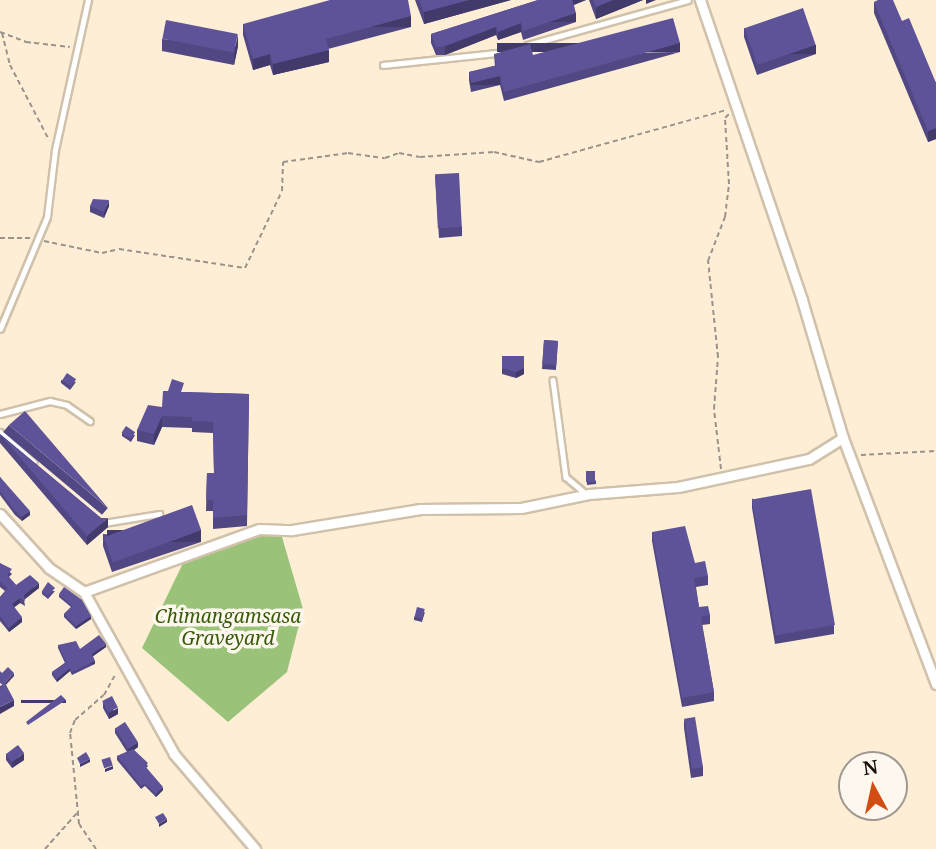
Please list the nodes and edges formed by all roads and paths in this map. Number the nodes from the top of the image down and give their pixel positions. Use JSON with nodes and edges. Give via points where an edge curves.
{"nodes":[{"id":1,"x":88,"y":0,"type":"edge"},
{"id":2,"x":688,"y":0,"type":"edge"},
{"id":3,"x":700,"y":0,"type":"edge"},
{"id":4,"x":1,"y":32,"type":"edge"},
{"id":5,"x":520,"y":47,"type":"edge"},
{"id":6,"x":77,"y":48,"type":"junction"},
{"id":7,"x":507,"y":51,"type":"edge"},
{"id":8,"x":383,"y":65,"type":"dead end"},
{"id":9,"x":735,"y":108,"type":"junction"},
{"id":10,"x":55,"y":150,"type":"junction"},
{"id":11,"x":0,"y":238,"type":"edge"},
{"id":12,"x":39,"y":240,"type":"junction"},
{"id":13,"x":0,"y":329,"type":"edge"},
{"id":14,"x":553,"y":380,"type":"dead end"},
{"id":15,"x":0,"y":414,"type":"edge"},
{"id":16,"x":90,"y":421,"type":"dead end"},
{"id":17,"x":0,"y":432,"type":"edge"},
{"id":18,"x":842,"y":438,"type":"junction"},
{"id":19,"x":936,"y":451,"type":"edge"},
{"id":20,"x":849,"y":456,"type":"junction"},
{"id":21,"x":42,"y":469,"type":"edge"},
{"id":22,"x":716,"y":479,"type":"junction"},
{"id":23,"x":589,"y":494,"type":"junction"},
{"id":24,"x":0,"y":514,"type":"edge"},
{"id":25,"x":94,"y":514,"type":"edge"},
{"id":26,"x":159,"y":514,"type":"edge"},
{"id":27,"x":84,"y":592,"type":"junction"},
{"id":28,"x":121,"y":659,"type":"junction"},
{"id":29,"x":936,"y":684,"type":"edge"},
{"id":30,"x":78,"y":812,"type":"junction"},
{"id":31,"x":46,"y":849,"type":"edge"},
{"id":32,"x":96,"y":849,"type":"edge"},
{"id":33,"x":255,"y":849,"type":"edge"}],
"edges":[{"from":1,"to":6,"type":"lane"},
{"from":2,"to":5,"type":"lane"},
{"from":3,"to":9,"type":"street"},
{"from":4,"to":6,"type":"path","via":[[26,42]]},
{"from":4,"to":10,"type":"path","via":[[15,74]]},
{"from":6,"to":10,"type":"lane"},
{"from":7,"to":8,"type":"lane"},
{"from":9,"to":12,"type":"path","via":[[539,162],[505,155],[399,153],[385,158],[348,153],[283,162],[279,199],[244,268],[118,249],[102,253]]},
{"from":9,"to":18,"type":"street","via":[[802,300]]},
{"from":9,"to":22,"type":"path","via":[[725,118],[729,184],[725,218],[708,261],[718,357],[714,409],[722,466]]},
{"from":10,"to":12,"type":"lane","via":[[54,186]]},
{"from":11,"to":12,"type":"path","via":[[20,235]]},
{"from":12,"to":13,"type":"lane"},
{"from":14,"to":23,"type":"lane","via":[[566,477],[578,491]]},
{"from":15,"to":16,"type":"lane","via":[[50,401],[67,405]]},
{"from":17,"to":21,"type":"lane"},
{"from":18,"to":20,"type":"street"},
{"from":18,"to":22,"type":"street","via":[[808,459]]},
{"from":19,"to":20,"type":"path"},
{"from":20,"to":29,"type":"street"},
{"from":22,"to":23,"type":"street"},
{"from":23,"to":27,"type":"street","via":[[548,505],[420,509],[292,530],[259,529]]},
{"from":24,"to":27,"type":"street","via":[[49,568]]},
{"from":25,"to":26,"type":"lane","via":[[104,523]]},
{"from":27,"to":28,"type":"street"},
{"from":28,"to":30,"type":"path","via":[[104,695],[75,720],[70,733]]},
{"from":28,"to":33,"type":"street","via":[[174,754]]},
{"from":30,"to":31,"type":"path"},
{"from":30,"to":32,"type":"path","via":[[79,824]]}]}
